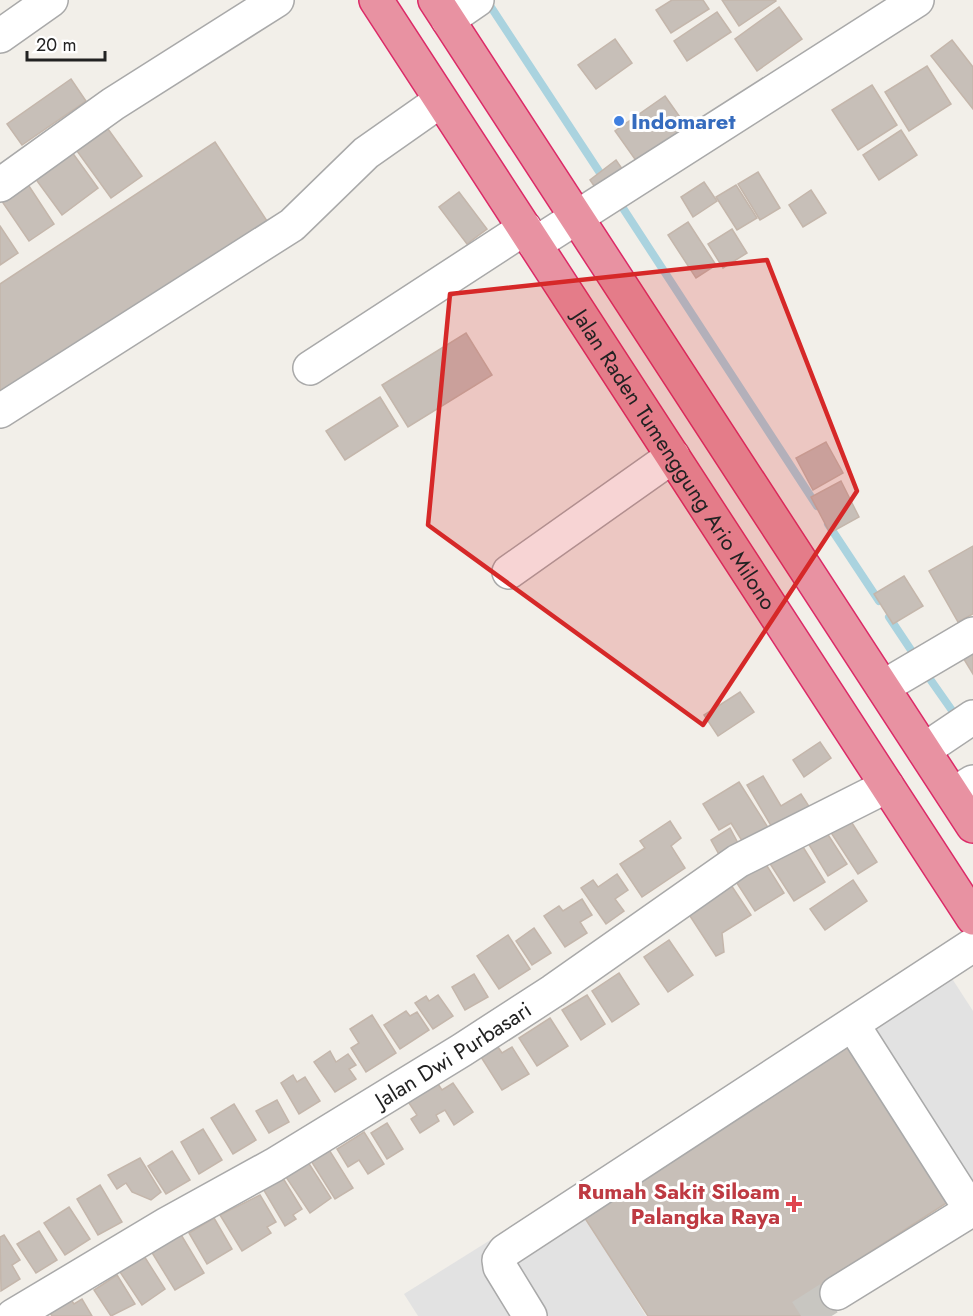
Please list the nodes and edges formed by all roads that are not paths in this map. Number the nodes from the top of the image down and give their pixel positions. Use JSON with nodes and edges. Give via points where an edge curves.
{"nodes":[{"id":1,"x":51,"y":0,"type":"edge"},
{"id":2,"x":277,"y":0,"type":"edge"},
{"id":3,"x":376,"y":0,"type":"edge"},
{"id":4,"x":917,"y":0,"type":"edge"},
{"id":5,"x":457,"y":6,"type":"edge"},
{"id":6,"x":0,"y":36,"type":"edge"},
{"id":7,"x":440,"y":101,"type":"junction"},
{"id":8,"x":0,"y":185,"type":"edge"},
{"id":9,"x":600,"y":201,"type":"junction"},
{"id":10,"x":530,"y":236,"type":"junction"},
{"id":11,"x":310,"y":368,"type":"dead end"},
{"id":12,"x":0,"y":411,"type":"edge"},
{"id":13,"x":673,"y":456,"type":"junction"},
{"id":14,"x":509,"y":572,"type":"dead end"},
{"id":15,"x":973,"y":634,"type":"edge"},
{"id":16,"x":882,"y":687,"type":"junction"},
{"id":17,"x":973,"y":717,"type":"edge"},
{"id":18,"x":924,"y":750,"type":"junction"},
{"id":19,"x":886,"y":786,"type":"junction"},
{"id":20,"x":963,"y":788,"type":"edge"},
{"id":21,"x":973,"y":826,"type":"edge"},
{"id":22,"x":973,"y":918,"type":"edge"},
{"id":23,"x":973,"y":945,"type":"edge"},
{"id":24,"x":853,"y":1025,"type":"junction"},
{"id":25,"x":969,"y":1196,"type":"edge"},
{"id":26,"x":837,"y":1293,"type":"tunnel mouth"},
{"id":27,"x":13,"y":1316,"type":"edge"},
{"id":28,"x":530,"y":1316,"type":"edge"}],
"edges":[{"from":1,"to":6,"type":"street"},
{"from":2,"to":8,"type":"street","via":[[113,104]]},
{"from":3,"to":7,"type":"highway","name":"Jalan Raden Tumenggung Ario Milono"},
{"from":4,"to":9,"type":"street"},
{"from":5,"to":9,"type":"highway"},
{"from":7,"to":10,"type":"highway","name":"Jalan Raden Tumenggung Ario Milono"},
{"from":7,"to":12,"type":"street","via":[[366,153],[292,225]]},
{"from":9,"to":10,"type":"street"},
{"from":9,"to":16,"type":"highway"},
{"from":10,"to":11,"type":"street"},
{"from":10,"to":13,"type":"highway","name":"Jalan Raden Tumenggung Ario Milono"},
{"from":13,"to":14,"type":"street"},
{"from":13,"to":19,"type":"highway","name":"Jalan Raden Tumenggung Ario Milono"},
{"from":15,"to":16,"type":"street"},
{"from":16,"to":18,"type":"highway"},
{"from":17,"to":18,"type":"street"},
{"from":18,"to":20,"type":"highway"},
{"from":19,"to":22,"type":"highway","name":"Jalan Raden Tumenggung Ario Milono"},
{"from":19,"to":27,"type":"street","name":"Jalan Dwi Purbasari","via":[[738,861],[462,1050],[274,1165]]},
{"from":20,"to":21,"type":"highway"},
{"from":23,"to":24,"type":"street"},
{"from":24,"to":25,"type":"street"},
{"from":24,"to":28,"type":"street","via":[[505,1251],[499,1260],[500,1268]]},
{"from":25,"to":26,"type":"street","via":[[964,1217]]}]}
